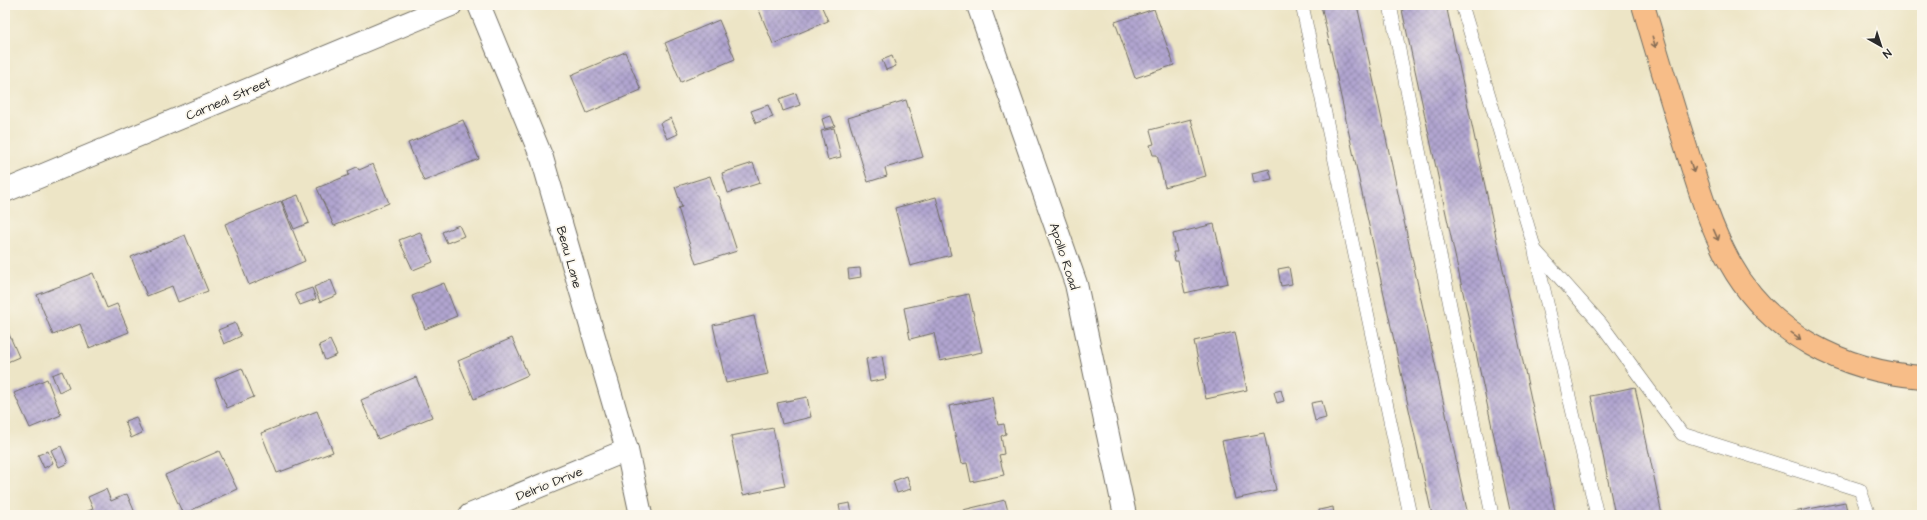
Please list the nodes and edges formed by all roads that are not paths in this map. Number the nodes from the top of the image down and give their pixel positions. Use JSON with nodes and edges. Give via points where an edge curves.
{"nodes":[{"id":1,"x":451,"y":5,"type":"edge"},
{"id":2,"x":479,"y":5,"type":"edge"},
{"id":3,"x":978,"y":5,"type":"edge"},
{"id":4,"x":1302,"y":5,"type":"edge"},
{"id":5,"x":1390,"y":5,"type":"edge"},
{"id":6,"x":1462,"y":5,"type":"edge"},
{"id":7,"x":1642,"y":5,"type":"edge"},
{"id":8,"x":5,"y":191,"type":"edge"},
{"id":9,"x":1535,"y":250,"type":"junction"},
{"id":10,"x":1922,"y":377,"type":"edge"},
{"id":11,"x":627,"y":450,"type":"junction"},
{"id":12,"x":470,"y":515,"type":"edge"},
{"id":13,"x":641,"y":515,"type":"edge"},
{"id":14,"x":1125,"y":515,"type":"edge"},
{"id":15,"x":1410,"y":515,"type":"edge"},
{"id":16,"x":1492,"y":515,"type":"edge"},
{"id":17,"x":1597,"y":515,"type":"edge"},
{"id":18,"x":1868,"y":515,"type":"edge"}],
"edges":[{"from":1,"to":8,"type":"street","name":"Carneal Street"},
{"from":2,"to":11,"type":"street","name":"Beau Lane","via":[[542,158]]},
{"from":3,"to":14,"type":"street","name":"Apollo Road","via":[[1076,284]]},
{"from":4,"to":15,"type":"lane"},
{"from":5,"to":16,"type":"lane"},
{"from":6,"to":9,"type":"lane"},
{"from":7,"to":10,"type":"highway","one_way":true,"via":[[1701,199],[1730,264],[1745,286],[1781,325],[1822,351],[1845,362],[1872,370]]},
{"from":9,"to":17,"type":"lane"},
{"from":9,"to":18,"type":"lane","via":[[1601,324],[1682,434],[1860,490]]},
{"from":11,"to":12,"type":"street","name":"Delrio Drive"},
{"from":11,"to":13,"type":"street","name":"Beau Lane"}]}
